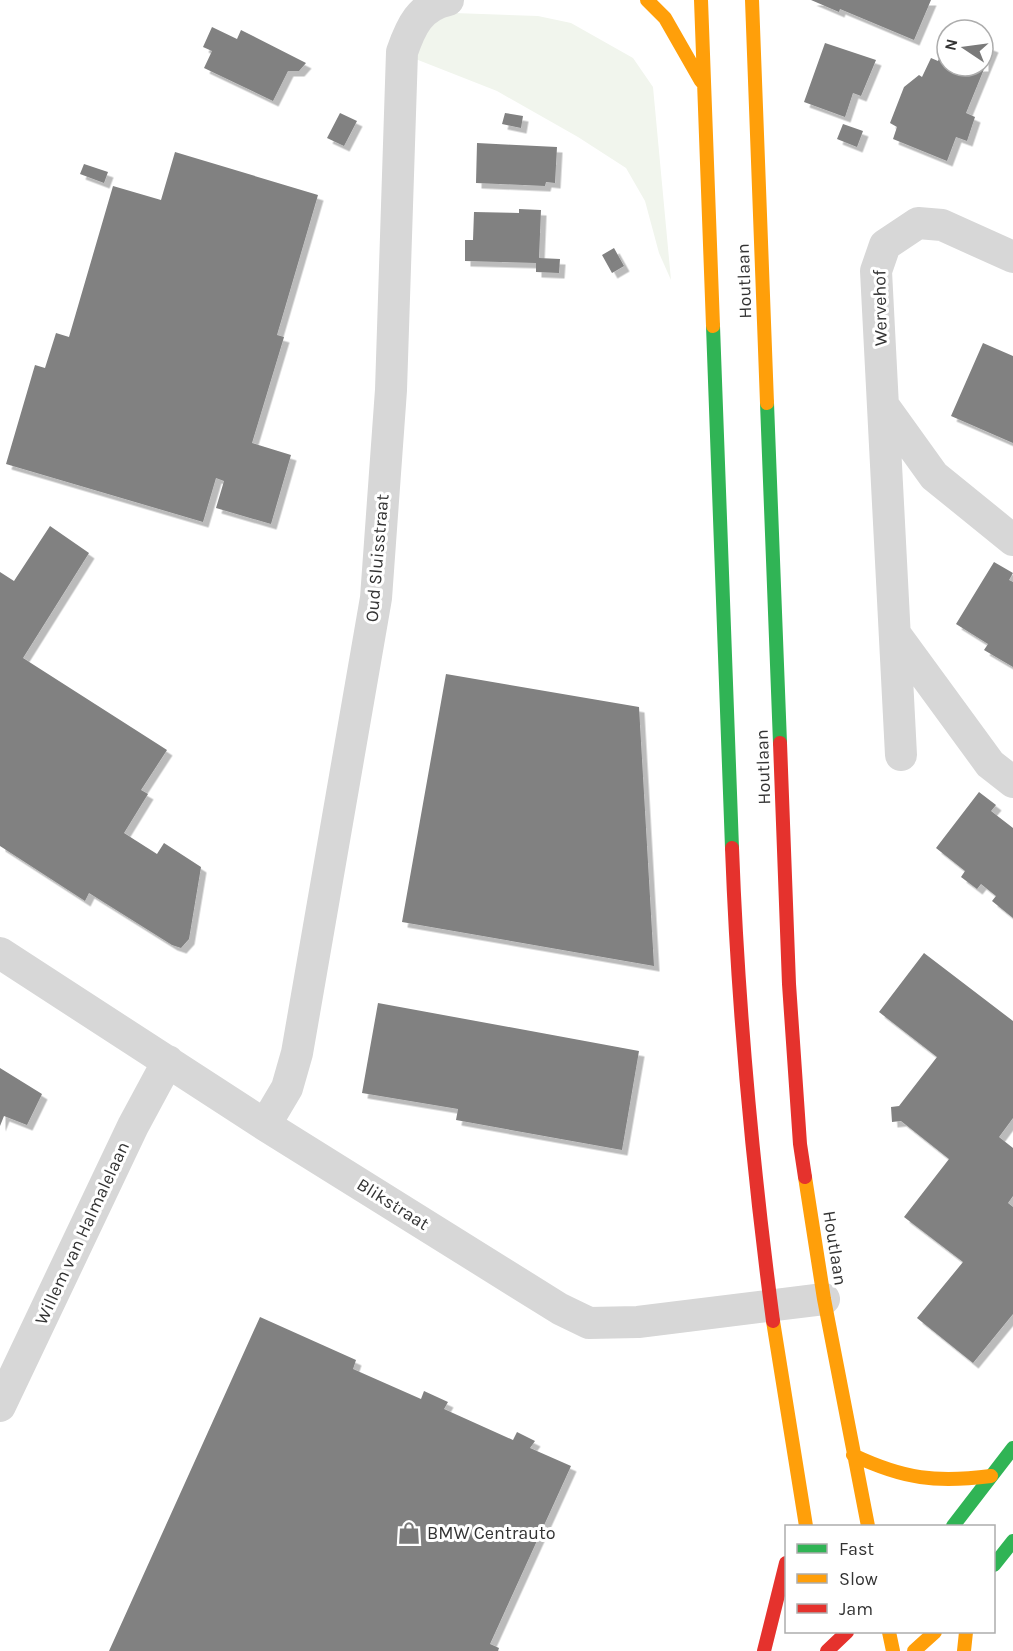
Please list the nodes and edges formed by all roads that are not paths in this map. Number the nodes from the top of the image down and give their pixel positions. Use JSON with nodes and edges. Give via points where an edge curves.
{"nodes":[{"id":1,"x":448,"y":0,"type":"edge"},
{"id":2,"x":647,"y":0,"type":"edge"},
{"id":3,"x":701,"y":0,"type":"edge"},
{"id":4,"x":752,"y":0,"type":"edge"},
{"id":5,"x":705,"y":88,"type":"junction"},
{"id":6,"x":1013,"y":257,"type":"edge"},
{"id":7,"x":883,"y":405,"type":"junction"},
{"id":8,"x":1013,"y":540,"type":"edge"},
{"id":9,"x":895,"y":634,"type":"junction"},
{"id":10,"x":901,"y":755,"type":"dead end"},
{"id":11,"x":1013,"y":782,"type":"edge"},
{"id":12,"x":0,"y":953,"type":"edge"},
{"id":13,"x":168,"y":1061,"type":"junction"},
{"id":14,"x":265,"y":1125,"type":"junction"},
{"id":15,"x":824,"y":1299,"type":"junction"},
{"id":16,"x":770,"y":1306,"type":"junction"},
{"id":17,"x":0,"y":1406,"type":"edge"},
{"id":18,"x":1013,"y":1448,"type":"edge"},
{"id":19,"x":854,"y":1455,"type":"junction"},
{"id":20,"x":991,"y":1476,"type":"junction"},
{"id":21,"x":798,"y":1484,"type":"junction"},
{"id":22,"x":792,"y":1525,"type":"edge"},
{"id":23,"x":806,"y":1525,"type":"edge"},
{"id":24,"x":868,"y":1525,"type":"edge"},
{"id":25,"x":954,"y":1525,"type":"edge"},
{"id":26,"x":1013,"y":1541,"type":"edge"},
{"id":27,"x":995,"y":1563,"type":"edge"},
{"id":28,"x":785,"y":1567,"type":"edge"},
{"id":29,"x":826,"y":1633,"type":"edge"},
{"id":30,"x":846,"y":1633,"type":"edge"},
{"id":31,"x":889,"y":1633,"type":"edge"},
{"id":32,"x":933,"y":1633,"type":"edge"},
{"id":33,"x":966,"y":1633,"type":"edge"},
{"id":34,"x":829,"y":1650,"type":"edge"},
{"id":35,"x":764,"y":1651,"type":"edge"},
{"id":36,"x":893,"y":1651,"type":"edge"},
{"id":37,"x":914,"y":1651,"type":"edge"},
{"id":38,"x":964,"y":1651,"type":"edge"}],
"edges":[{"from":1,"to":14,"type":"street","name":"Oud Sluisstraat","via":[[437,2],[418,15],[402,52],[391,390],[376,597],[297,1053],[287,1088]]},
{"from":2,"to":5,"type":"main road","via":[[665,18]]},
{"from":3,"to":5,"type":"main road","name":"Houtlaan"},
{"from":4,"to":15,"type":"main road","name":"Houtlaan","via":[[789,984],[800,1144]]},
{"from":5,"to":16,"type":"main road","name":"Houtlaan","via":[[737,987],[750,1144]]},
{"from":6,"to":7,"type":"street","name":"Wervehof","via":[[942,225],[918,224],[885,245],[876,271]]},
{"from":7,"to":8,"type":"street","via":[[934,476]]},
{"from":7,"to":9,"type":"street","name":"Wervehof"},
{"from":9,"to":10,"type":"street","name":"Wervehof"},
{"from":9,"to":11,"type":"street","via":[[990,764]]},
{"from":12,"to":13,"type":"street","name":"Blikstraat"},
{"from":13,"to":14,"type":"street","name":"Blikstraat"},
{"from":13,"to":17,"type":"street","name":"Willem van Halmalelaan","via":[[133,1126]]},
{"from":14,"to":16,"type":"street","name":"Blikstraat","via":[[560,1309],[589,1323],[638,1322]]},
{"from":15,"to":16,"type":"street","name":"Blikstraat"},
{"from":15,"to":19,"type":"main road","name":"Houtlaan"},
{"from":16,"to":21,"type":"main road","name":"Houtlaan"},
{"from":18,"to":20,"type":"main road"},
{"from":19,"to":20,"type":"main road","via":[[912,1480],[952,1481]]},
{"from":19,"to":24,"type":"main road","name":"Houtlaan"},
{"from":20,"to":25,"type":"main road"},
{"from":21,"to":22,"type":"main road"},
{"from":21,"to":23,"type":"main road","name":"Houtlaan"},
{"from":26,"to":27,"type":"main road"},
{"from":28,"to":35,"type":"main road"},
{"from":29,"to":34,"type":"main road"},
{"from":30,"to":34,"type":"main road"},
{"from":31,"to":36,"type":"main road"},
{"from":32,"to":37,"type":"main road"},
{"from":33,"to":38,"type":"main road"}]}
